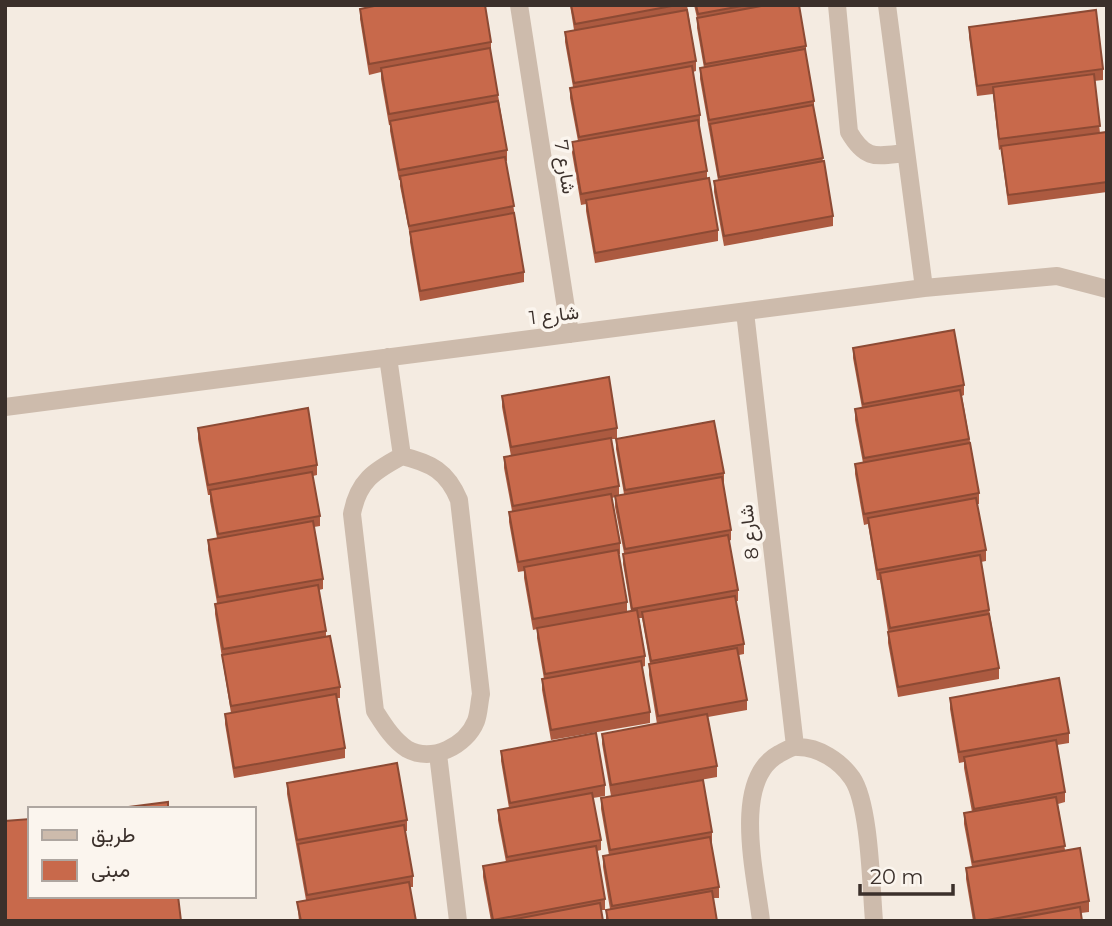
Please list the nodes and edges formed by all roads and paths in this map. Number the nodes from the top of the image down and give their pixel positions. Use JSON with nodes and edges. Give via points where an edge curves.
{"nodes":[{"id":1,"x":519,"y":5,"type":"edge"},
{"id":2,"x":837,"y":5,"type":"edge"},
{"id":3,"x":887,"y":5,"type":"edge"},
{"id":4,"x":906,"y":153,"type":"junction"},
{"id":5,"x":924,"y":288,"type":"junction"},
{"id":6,"x":1107,"y":289,"type":"edge"},
{"id":7,"x":745,"y":312,"type":"junction"},
{"id":8,"x":570,"y":334,"type":"junction"},
{"id":9,"x":388,"y":357,"type":"junction"},
{"id":10,"x":5,"y":407,"type":"edge"},
{"id":11,"x":402,"y":456,"type":"junction"},
{"id":12,"x":795,"y":746,"type":"junction"},
{"id":13,"x":438,"y":754,"type":"junction"},
{"id":14,"x":458,"y":921,"type":"edge"},
{"id":15,"x":761,"y":921,"type":"edge"},
{"id":16,"x":874,"y":921,"type":"edge"}],
"edges":[{"from":1,"to":8,"type":"street","name":"شارع 7"},
{"from":2,"to":4,"type":"street","via":[[849,132],[858,148],[873,157]]},
{"from":3,"to":4,"type":"street"},
{"from":4,"to":5,"type":"street"},
{"from":5,"to":6,"type":"street","name":"شارع 1","via":[[1057,276]]},
{"from":5,"to":7,"type":"street","name":"شارع 1"},
{"from":7,"to":8,"type":"street","name":"شارع 1"},
{"from":7,"to":12,"type":"street","name":"شارع 8"},
{"from":8,"to":9,"type":"street","name":"شارع 1"},
{"from":9,"to":10,"type":"street","name":"شارع 1"},
{"from":9,"to":11,"type":"street"},
{"from":11,"to":13,"type":"street","via":[[443,472],[459,500],[481,694],[475,722],[463,740]]},
{"from":11,"to":13,"type":"street","via":[[368,478],[355,493],[352,514],[375,711],[393,737],[409,750]]},
{"from":12,"to":15,"type":"street","via":[[762,768],[753,786],[750,808]]},
{"from":12,"to":16,"type":"street","via":[[815,749],[835,760],[853,779],[862,802]]},
{"from":13,"to":14,"type":"street"}]}
